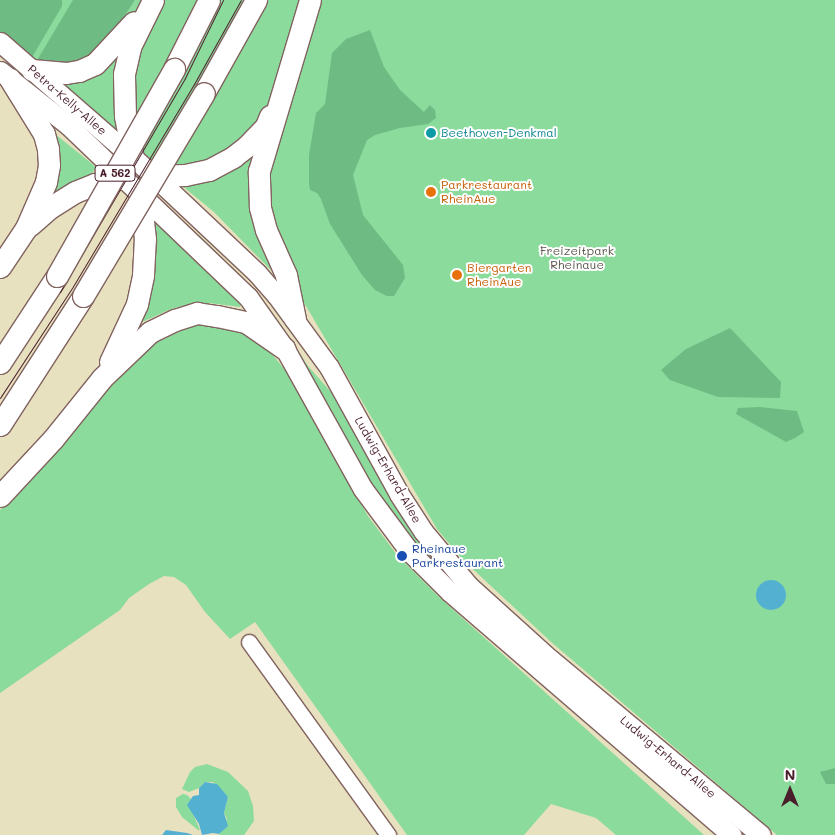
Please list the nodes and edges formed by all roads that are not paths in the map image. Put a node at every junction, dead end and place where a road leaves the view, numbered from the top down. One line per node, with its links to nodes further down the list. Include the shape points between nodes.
1 (152, 0): 6 (highway, via 95,64 66,73); 9 (highway, via 130,47 124,74 125,116)
2 (209, 0): 14 (highway, A 562, bridge, via 174,69 57,276)
3 (256, 0): 16 (highway, A 562, bridge, via 83,296)
4 (310, 0): 8 (highway)
5 (0, 42): 6 (main road, Petra-Kelly-Allee)
6 (32, 70): 9 (main road, Petra-Kelly-Allee)
7 (5, 75): 9 (main road, Petra-Kelly-Allee); 10 (highway, via 44,134 48,149 50,165 46,182)
8 (287, 82): 9 (highway, via 266,126 234,157 209,170 185,175); 12 (highway, via 260,171 259,190 266,230 286,275)
9 (137, 177): 10 (highway, via 75,192); 12 (main road, Ludwig-Erhard-Allee, via 257,273); 13 (main road, Ludwig-Erhard-Allee, via 248,297); 15 (highway, via 145,239 144,275 130,323)
10 (26, 228): 11 (highway)
11 (0, 267)
12 (295, 319): 21 (main road, Ludwig-Erhard-Allee, via 338,381 418,524 468,586 551,660)
13 (286, 349): 15 (highway, via 246,322 197,313 150,332); 20 (main road, Ludwig-Erhard-Allee, via 363,489 409,551 450,592)
14 (0, 363)
15 (102, 378): 17 (highway, via 53,439)
16 (0, 425)
17 (0, 496)
18 (249, 642): 19 (street)
19 (388, 835)
20 (732, 835)
21 (761, 835)

